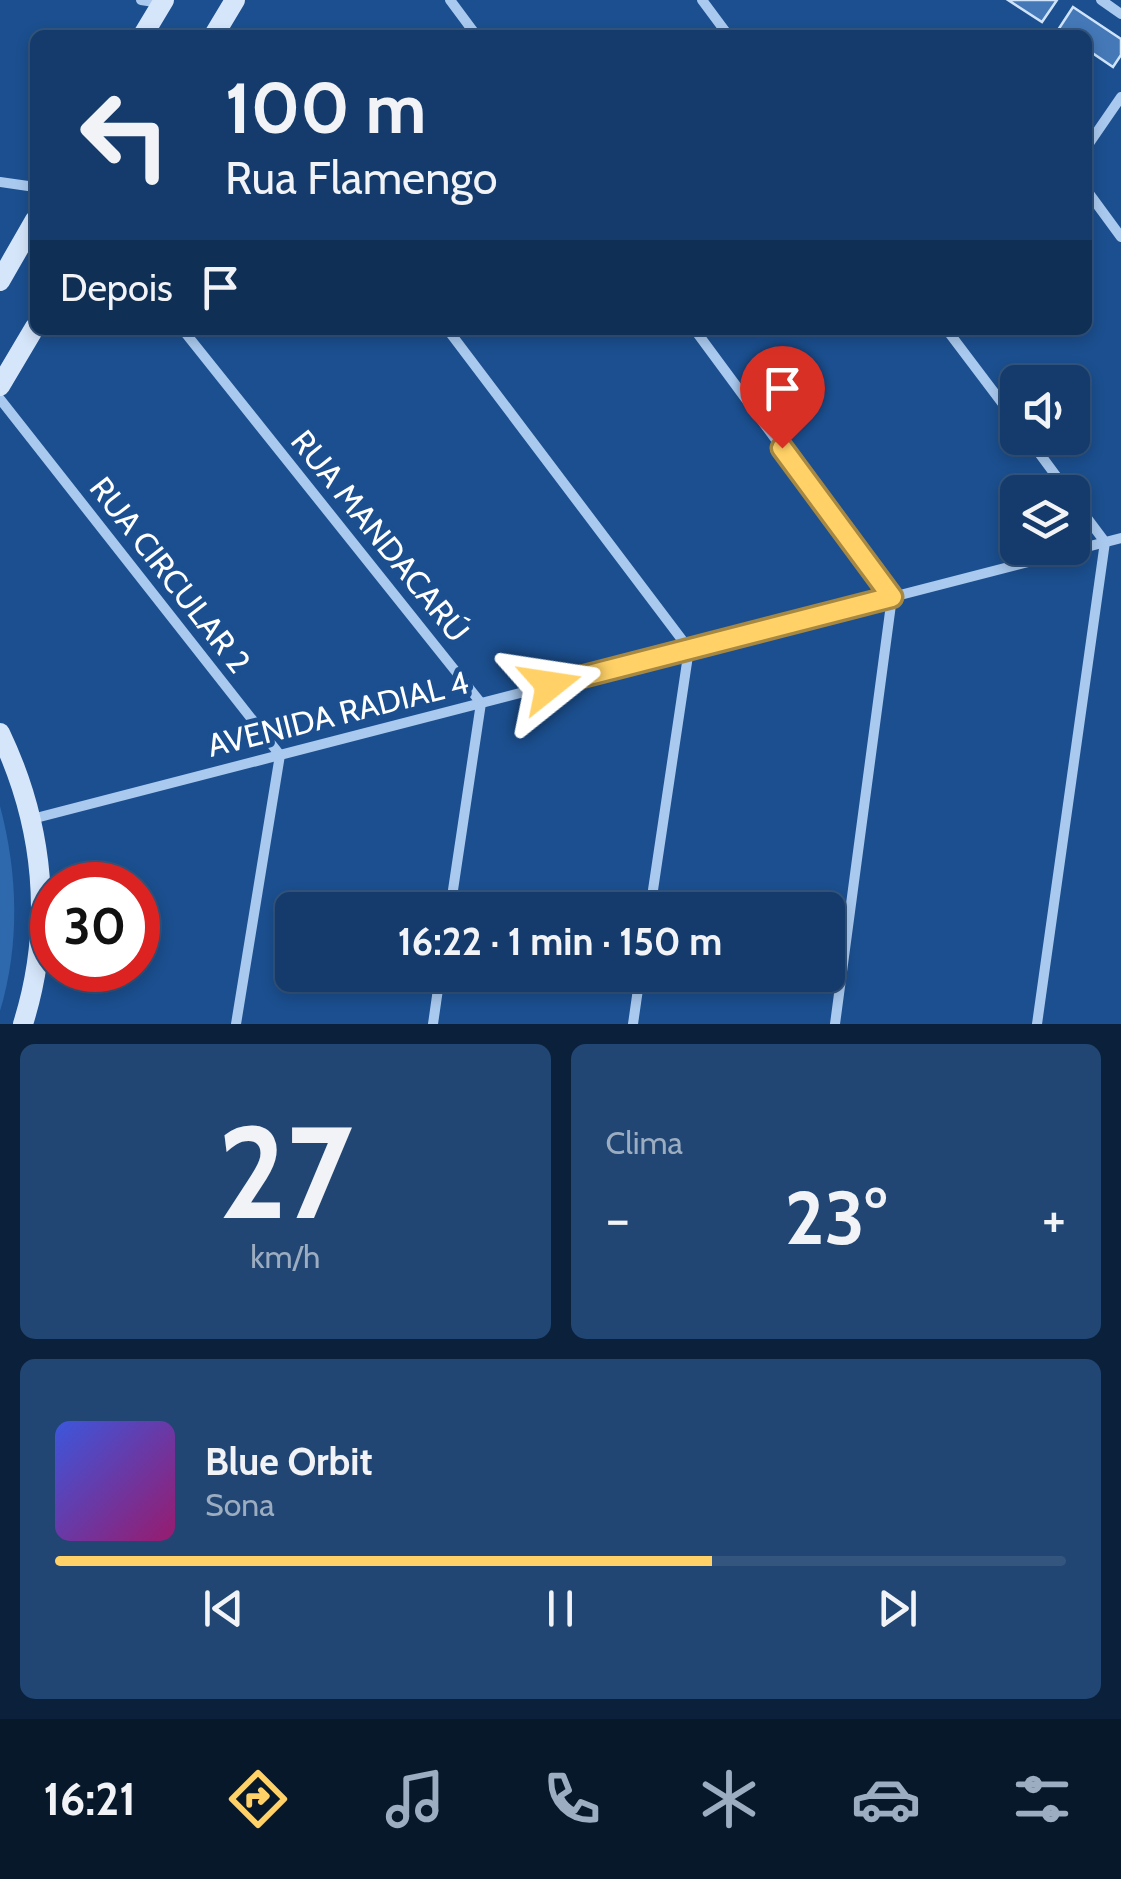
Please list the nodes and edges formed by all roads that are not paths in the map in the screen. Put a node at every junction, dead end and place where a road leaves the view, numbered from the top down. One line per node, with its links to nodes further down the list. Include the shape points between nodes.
1 (235, 0): 8 (street)
2 (450, 0): 9 (street)
3 (702, 0): 10 (street)
4 (1101, 0): 6 (street)
5 (156, 1): 7 (street)
6 (1121, 14)
7 (145, 30)
8 (220, 30)
9 (472, 30)
10 (724, 30)
11 (1121, 97): 12 (street)
12 (1092, 139)
13 (0, 182): 14 (street)
14 (30, 186)
15 (1092, 198): 17 (street)
16 (30, 229): 18 (street)
17 (1121, 238)
18 (0, 281)
19 (30, 335): 24 (street)
20 (188, 335): 32 (street, RUA MANDACARÚ)
21 (452, 335): 31 (street)
22 (699, 335): 30 (street)
23 (952, 335): 26 (street)
24 (0, 386)
25 (0, 400): 34 (street, RUA CIRCULAR 2)
26 (1000, 400)
27 (1090, 522): 29 (street)
28 (1121, 538): 29 (street, AVENIDA RADIAL 4)
29 (1105, 542): 30 (street, AVENIDA RADIAL 4); 45 (street)
30 (892, 597): 31 (street, AVENIDA RADIAL 4); 44 (street)
31 (689, 649): 32 (street, AVENIDA RADIAL 4); 37 (street)
32 (481, 703): 34 (street, AVENIDA RADIAL 4); 36 (street)
33 (0, 733): 35 (street)
34 (280, 755): 35 (street, AVENIDA RADIAL 4); 41 (street)
35 (32, 819): 40 (street, via 42,920)
36 (453, 892)
37 (653, 892)
38 (438, 992): 42 (street)
39 (638, 992): 43 (street)
40 (23, 1024)
41 (236, 1024)
42 (433, 1024)
43 (633, 1024)
44 (835, 1024)
45 (1038, 1024)

